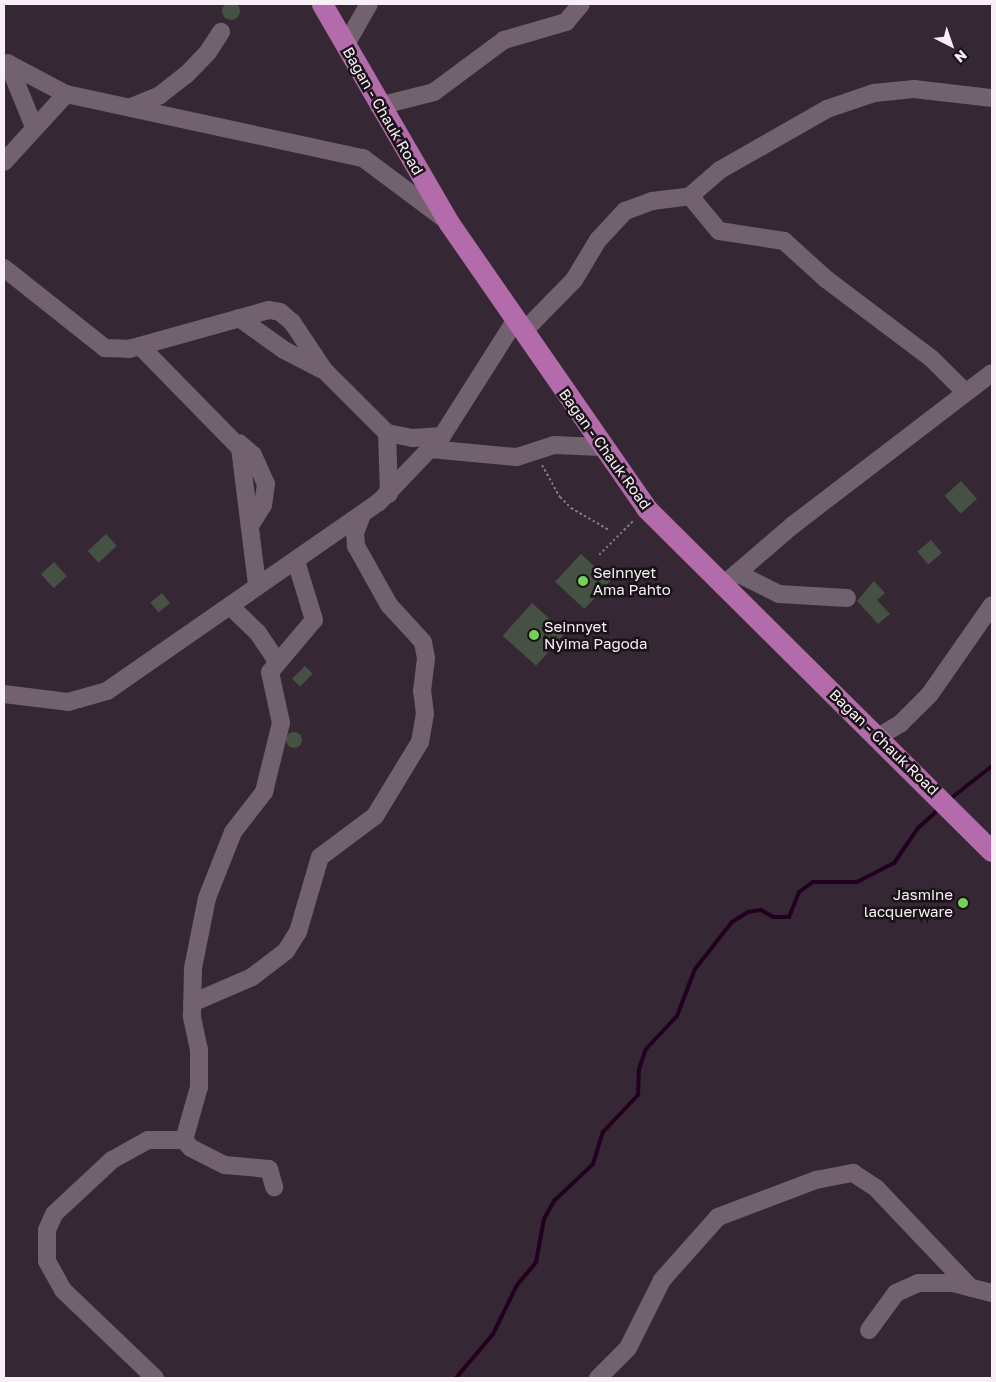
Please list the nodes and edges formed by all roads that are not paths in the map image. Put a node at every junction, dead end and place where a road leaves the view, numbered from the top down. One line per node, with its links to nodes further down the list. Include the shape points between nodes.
1 (322, 4): 5 (main road, Bagan - Chauk Road)
2 (368, 4): 5 (street)
3 (581, 4): 9 (street, via 566,22 504,40 434,92)
4 (221, 32): 10 (street, via 208,52 172,86)
5 (345, 46): 9 (main road, Bagan - Chauk Road)
6 (6, 62): 7 (street); 11 (street)
7 (66, 94): 10 (street); 11 (street)
8 (992, 98): 13 (street, via 914,89 874,93 827,109 720,170)
9 (379, 106): 14 (main road, Bagan - Chauk Road)
10 (131, 107): 14 (street, via 363,158)
11 (34, 127): 12 (street)
12 (4, 162)
13 (690, 196): 17 (street, via 652,201 625,211 598,240 574,280); 21 (street, via 719,231 784,242 826,280 931,358)
14 (449, 223): 17 (main road, Bagan - Chauk Road)
15 (4, 268): 18 (street, via 96,343 106,348)
16 (239, 318): 18 (street); 19 (street, via 284,350); 19 (street, via 269,310 280,312 292,322)
17 (519, 327): 23 (street); 24 (main road, Bagan - Chauk Road)
18 (140, 346): 29 (street, via 229,434 243,460)
19 (324, 370): 22 (street)
20 (992, 372): 21 (street)
21 (964, 391): 28 (street, via 792,524)
22 (387, 433): 23 (street); 25 (street)
23 (436, 442): 24 (street, via 517,457 554,445); 25 (street)
24 (601, 446): 28 (main road, Bagan - Chauk Road, via 646,508)
25 (389, 494): 26 (street)
26 (362, 514): 27 (street); 37 (street, via 355,533 356,546 389,606 423,642 426,658 422,692 425,714 420,742 375,816 320,857 298,932 286,952 252,977)
27 (296, 561): 29 (street); 33 (street, via 314,620 308,631)
28 (730, 580): 30 (street, via 779,594); 35 (main road, Bagan - Chauk Road)
29 (257, 585): 32 (street)
30 (847, 598)
31 (992, 605): 35 (street, via 930,694 900,724)
32 (230, 606): 33 (street, via 258,633); 34 (street, via 94,697 68,702)
33 (278, 661): 37 (street, via 268,681 280,723 277,744 264,792 233,832 207,898 193,968)
34 (4, 694)
35 (878, 737): 36 (main road, Bagan - Chauk Road)
36 (992, 851)
37 (192, 1003): 38 (street, via 200,1072)
38 (184, 1140): 39 (street, via 191,1148 225,1165 269,1170); 43 (street, via 148,1140 112,1160 54,1214 47,1230 47,1260 64,1290)
39 (274, 1187)
40 (971, 1288): 41 (street); 42 (street, via 918,1283 896,1293); 44 (street, via 876,1188 853,1173 816,1180 718,1218 662,1280 628,1348)
41 (992, 1293)
42 (869, 1330)
43 (155, 1378)
44 (598, 1378)

